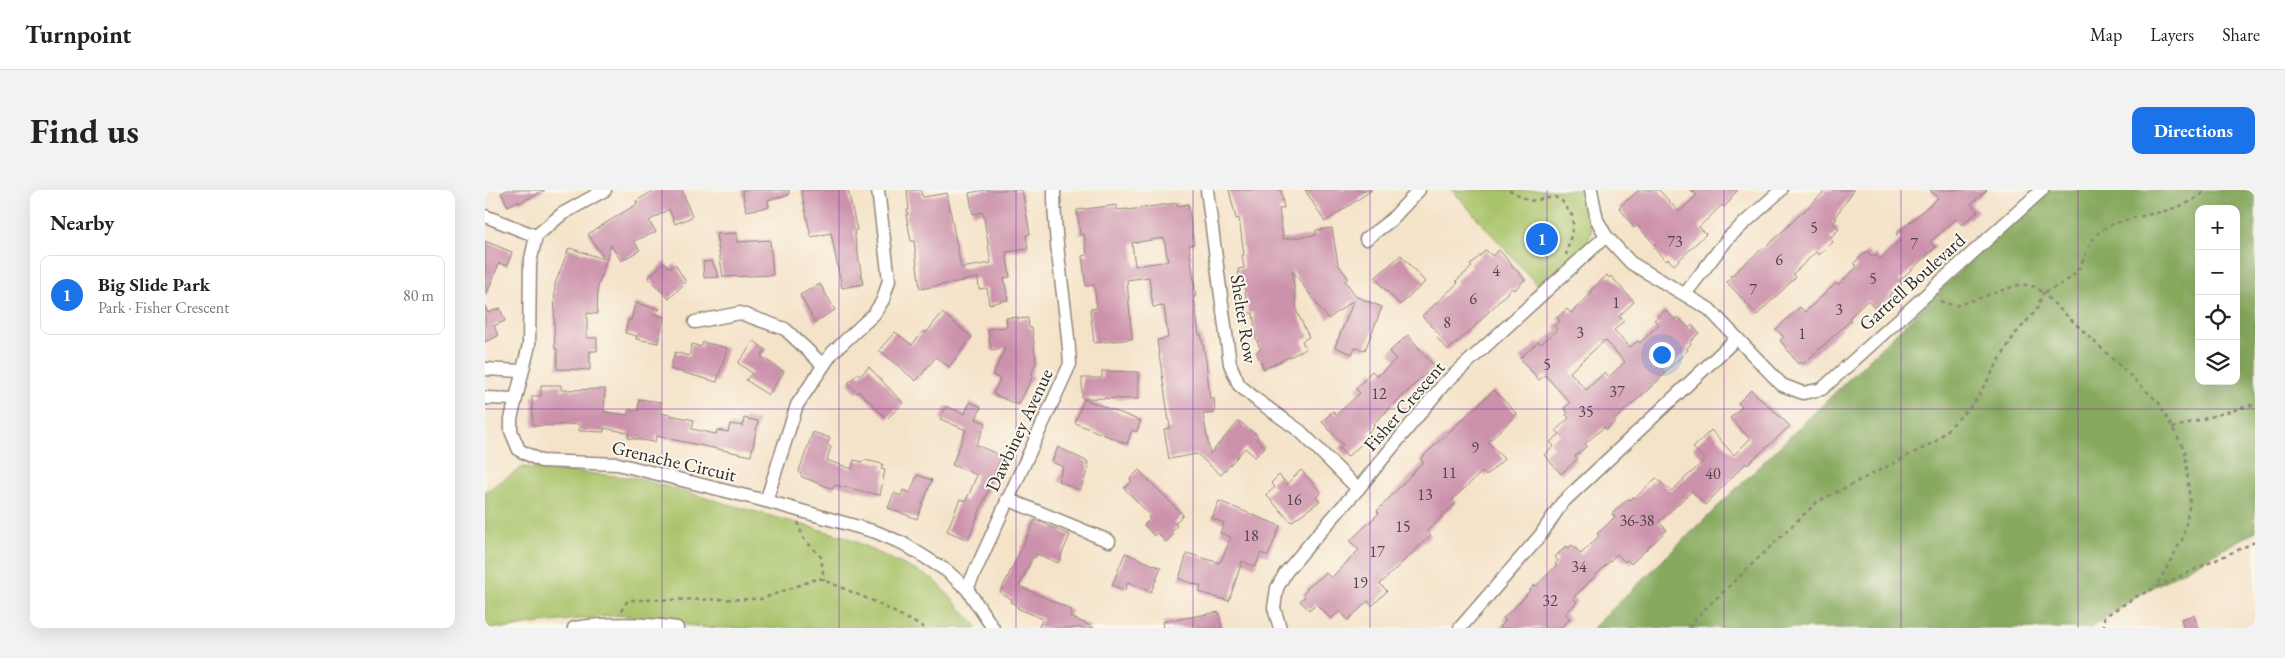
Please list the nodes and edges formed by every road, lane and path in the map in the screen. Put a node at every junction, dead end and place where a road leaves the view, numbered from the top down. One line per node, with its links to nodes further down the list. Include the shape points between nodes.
1 (605, 190): 12 (street, via 562,214)
2 (878, 190): 21 (street, via 889,280 883,300 874,314)
3 (1057, 190): 29 (street, Dawbiney Avenue, via 1055,240 1070,364)
4 (1207, 190): 28 (street, Shelter Row, via 1230,364 1239,385 1300,431)
5 (1419, 190): 14 (street, via 1391,220)
6 (1509, 190): 15 (path, via 1530,201 1555,197 1562,200 1573,217 1564,260)
7 (1591, 190): 13 (street, via 1597,220)
8 (1781, 190): 18 (street, via 1729,237)
9 (2042, 190): 16 (street, Gartrell Boulevard)
10 (2206, 190): 17 (path, via 2169,211 2103,228 2091,242 2071,278)
11 (485, 216): 12 (street)
12 (536, 236): 23 (street, Grenache Circuit, via 530,263 529,345)
13 (1606, 236): 15 (street, Fisher Crescent); 18 (street, via 1631,263)
14 (1366, 239)
15 (1571, 268): 28 (street, Fisher Crescent, via 1444,384)
16 (1929, 292): 17 (path, via 1939,301 1955,306 2021,284); 20 (street, Gartrell Boulevard, via 1822,389 1803,393 1782,385)
17 (2043, 292): 27 (path, via 2159,403); 44 (path, via 2036,311 2015,334 1974,403 1935,442 1817,502)
18 (1685, 294): 20 (street, via 1709,308)
19 (695, 322): 21 (street, via 740,313 785,329)
20 (1737, 338): 43 (street, via 1562,503 1540,536)
21 (823, 365): 30 (street, via 797,405)
22 (485, 369): 23 (street)
23 (521, 371): 25 (street, Grenache Circuit)
24 (485, 398): 25 (street)
25 (515, 399): 30 (street, Grenache Circuit, via 511,431 519,450 531,458 618,464)
26 (2255, 404): 27 (path)
27 (2173, 428): 35 (path, via 2185,451 2190,503 2183,538)
28 (1358, 489): 42 (street, Fisher Crescent, via 1286,572 1277,588 1275,608)
29 (1007, 499): 32 (street); 36 (street, Dawbiney Avenue)
30 (766, 501): 31 (street, Grenache Circuit)
31 (793, 509): 34 (path, via 803,538 821,557); 36 (street, Grenache Circuit, via 876,532 904,544 947,571)
32 (1109, 541)
33 (2255, 542): 35 (path)
34 (824, 580): 37 (path, via 819,578 761,599 628,600); 40 (path)
35 (2157, 588): 45 (path, via 2104,616)
36 (967, 589): 41 (street, Grenache Circuit)
37 (619, 615)
38 (574, 628): 39 (street, via 609,623)
39 (677, 628)
40 (925, 628)
41 (993, 628)
42 (1280, 628)
43 (1460, 628)
44 (1689, 628)
45 (2104, 628)

